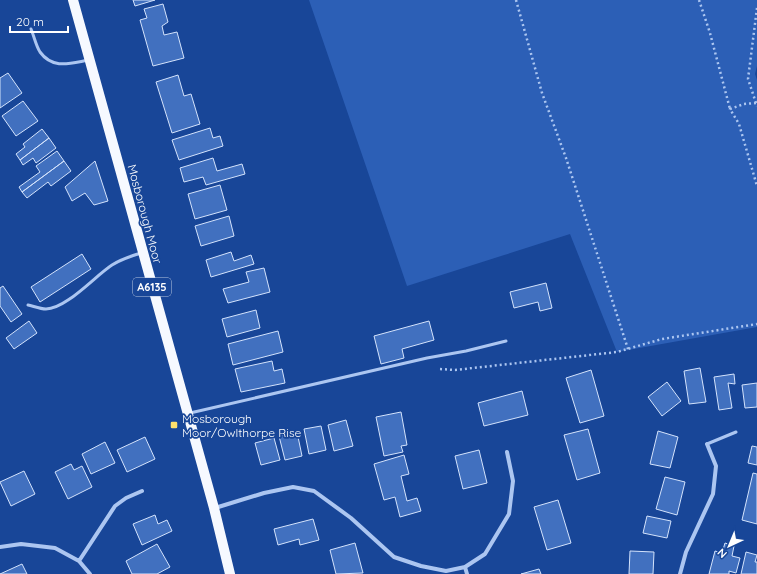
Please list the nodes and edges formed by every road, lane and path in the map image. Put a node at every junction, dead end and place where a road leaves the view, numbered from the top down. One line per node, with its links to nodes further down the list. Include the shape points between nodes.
1 (73, 0): 6 (main road, Mosborough Moor / A6135)
2 (516, 0): 14 (path, via 542,92)
3 (699, 0): 8 (path)
4 (757, 8): 7 (path, via 748,79)
5 (31, 29): 6 (lane, via 40,52 51,63)
6 (90, 60): 10 (main road, Mosborough Moor / A6135)
7 (757, 105): 8 (path, via 744,104)
8 (730, 109): 9 (path, via 739,124)
9 (757, 186)
10 (142, 253): 11 (lane, via 112,265 60,305 47,309); 16 (main road, Mosborough Moor / A6135)
11 (28, 305)
12 (757, 324): 14 (path, via 662,339)
13 (506, 340): 16 (lane)
14 (628, 349): 15 (path, via 455,370)
15 (437, 368)
16 (187, 413): 21 (main road, Mosborough Moor / A6135)
17 (736, 432): 18 (lane)
18 (706, 444): 28 (street, via 716,466 713,494 686,552)
19 (506, 452): 24 (street, via 513,481 510,514 485,554)
20 (142, 491): 23 (street, via 116,506)
21 (214, 508): 24 (street, via 264,492 293,487 314,491 351,518 394,557 446,571); 26 (main road, Mosborough Moor / A6135)
22 (0, 547): 23 (street, via 21,544 55,548)
23 (80, 560): 25 (street)
24 (465, 567): 27 (street)
25 (90, 574)
26 (230, 574)
27 (467, 574)
28 (680, 574)

